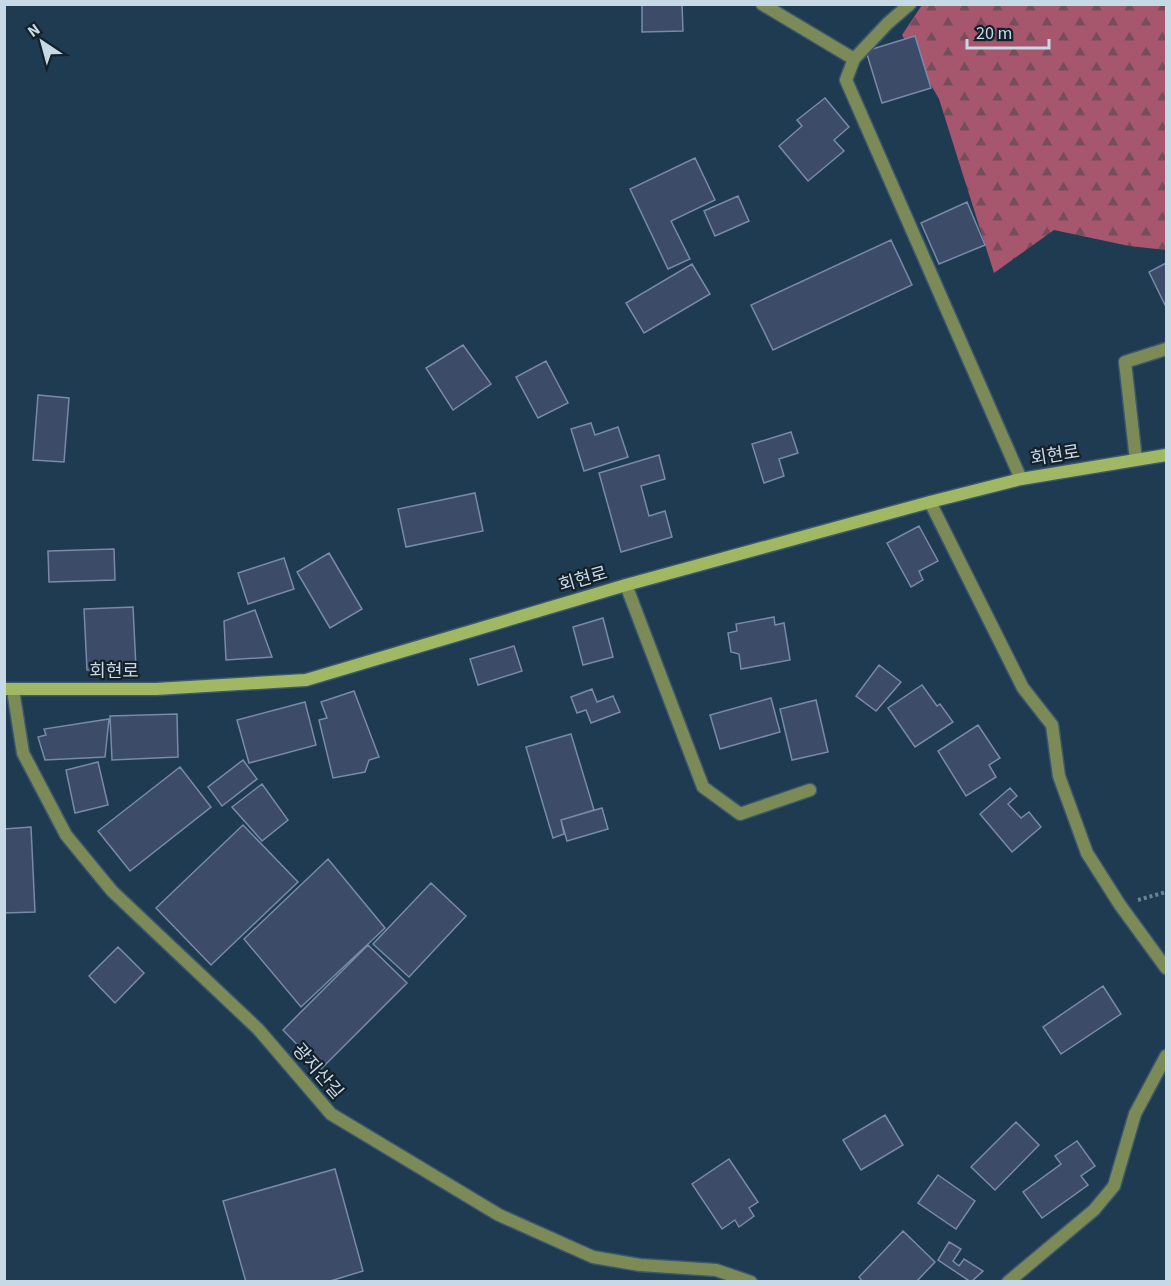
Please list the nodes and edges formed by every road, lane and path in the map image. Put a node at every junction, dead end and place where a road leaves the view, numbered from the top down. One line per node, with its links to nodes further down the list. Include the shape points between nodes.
1 (762, 4): 3 (street)
2 (910, 4): 3 (street)
3 (854, 59): 7 (street, via 846,80)
4 (1167, 349): 6 (street, via 1125,362)
5 (1167, 455): 6 (street, 회현로)
6 (1136, 460): 7 (street, 회현로)
7 (1021, 479): 8 (street, 회현로)
8 (930, 501): 9 (street, 회현로); 13 (street, via 1023,688 1052,725 1059,776 1087,853)
9 (626, 585): 10 (street, 회현로, via 306,680 156,689); 11 (street, via 703,787 740,814)
10 (9, 689): 16 (street, 광지산길, via 23,753 66,835 112,891 258,1029 331,1114 499,1215 593,1257 716,1270)
11 (810, 790)
12 (1167, 892): 13 (path)
13 (1120, 905): 14 (street)
14 (1167, 969)
15 (1167, 1056): 17 (street, via 1135,1114 1114,1186 1094,1210)
16 (752, 1281)
17 (1008, 1281)

